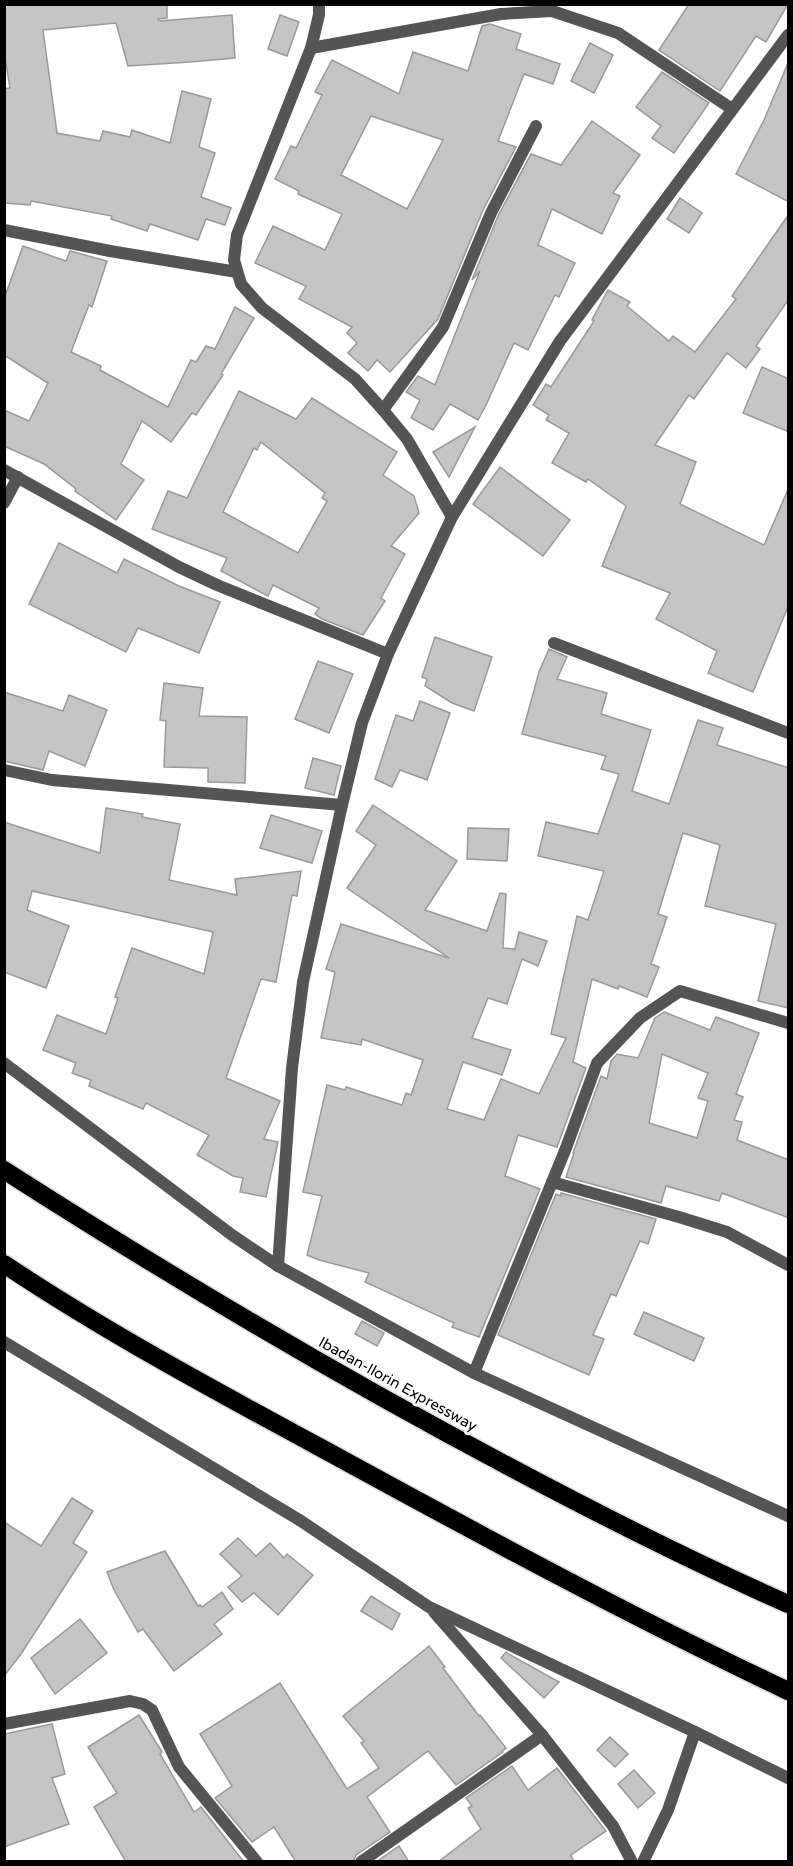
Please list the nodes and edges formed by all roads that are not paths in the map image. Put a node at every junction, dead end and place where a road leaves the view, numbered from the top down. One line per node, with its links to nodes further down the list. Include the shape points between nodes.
1 (320, 4): 3 (street)
2 (787, 40): 4 (street)
3 (312, 48): 4 (street, via 501,14 552,11 618,33); 7 (street, via 237,235)
4 (732, 109): 12 (street, via 560,340)
5 (536, 126): 8 (street, via 491,213 443,327)
6 (4, 230): 7 (street)
7 (237, 272): 8 (street, via 241,284 262,308 355,380)
8 (383, 410): 12 (street, via 407,439)
9 (4, 470): 10 (street)
10 (18, 477): 11 (street); 14 (street, via 178,567)
11 (4, 503)
12 (452, 517): 14 (street)
13 (554, 643): 15 (street)
14 (388, 654): 17 (street, via 362,723)
15 (789, 732)
16 (4, 770): 17 (street, via 52,780)
17 (342, 805): 24 (street, via 303,982 292,1068)
18 (789, 1023): 21 (street, via 680,991 640,1018 597,1064)
19 (4, 1063): 24 (street)
20 (4, 1170): 28 (highway, Ibadan-Ilorin Expressway, via 199,1291 417,1417 597,1513)
21 (552, 1182): 23 (street, via 727,1232); 26 (street)
22 (4, 1264): 30 (highway, via 130,1341 447,1517)
23 (789, 1265)
24 (278, 1266): 26 (street)
25 (4, 1342): 29 (street, via 301,1521)
26 (474, 1373): 27 (street)
27 (789, 1515)
28 (789, 1604)
29 (429, 1607): 32 (street); 33 (street)
30 (789, 1691)
31 (4, 1724): 35 (street, via 130,1701 143,1704 152,1710 179,1767)
32 (695, 1732): 34 (street); 38 (street, via 668,1810)
33 (542, 1735): 36 (street); 37 (street, via 613,1826)
34 (789, 1778)
35 (257, 1862)
36 (361, 1862)
37 (632, 1862)
38 (643, 1862)

